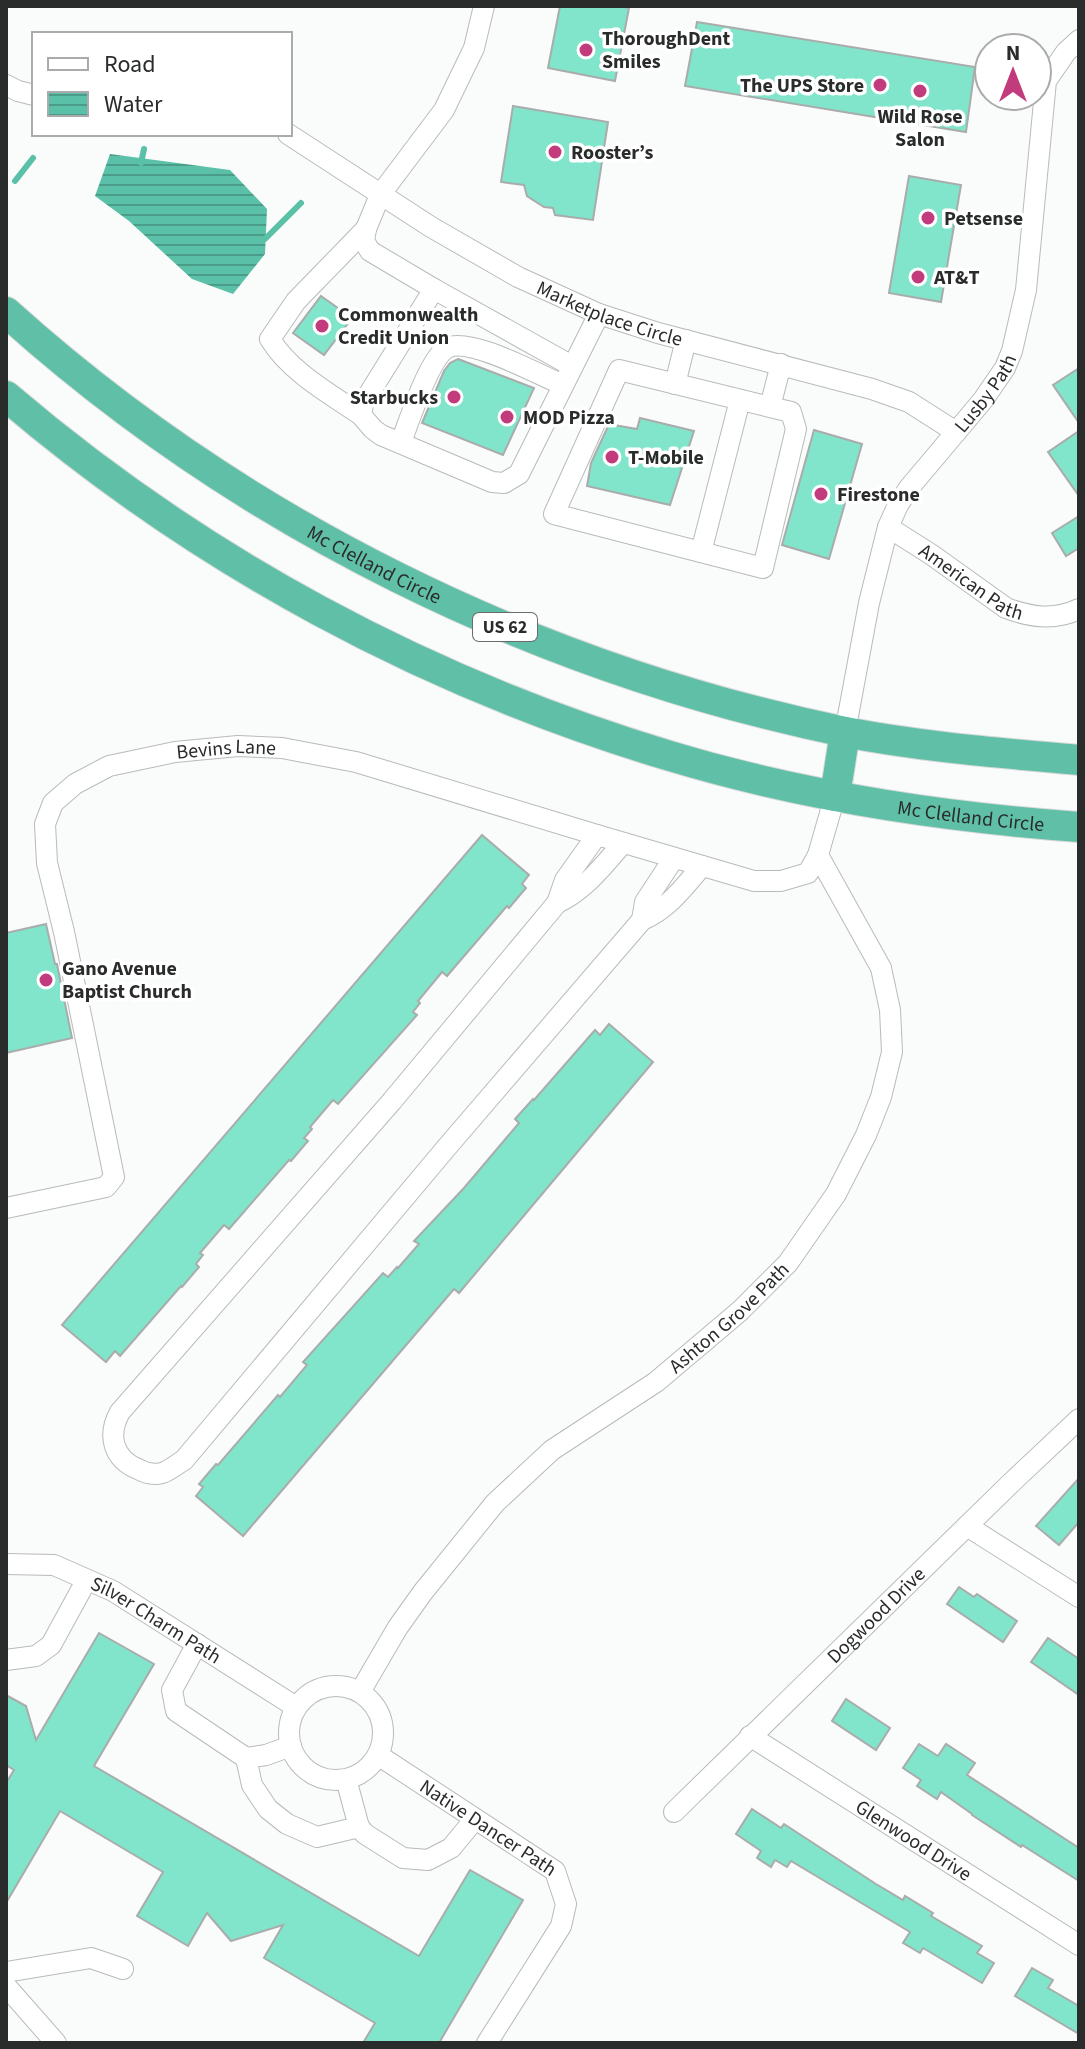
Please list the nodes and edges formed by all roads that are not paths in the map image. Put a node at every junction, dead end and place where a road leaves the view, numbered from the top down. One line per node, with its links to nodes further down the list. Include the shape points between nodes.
1 (484, 6): 6 (street, via 474,48 444,110)
2 (1079, 40): 20 (street, Lusby Path, via 1046,81 1026,290 1012,351 995,383)
3 (6, 85): 4 (street)
4 (32, 94)
5 (291, 136): 6 (street, Marketplace Circle)
6 (380, 195): 7 (street); 10 (street, Marketplace Circle, via 518,277)
7 (366, 229): 8 (street, via 364,241 370,251); 19 (street, via 296,301 270,339 320,388)
8 (434, 289): 13 (street); 19 (street)
9 (6, 312): 25 (highway, Mc Clelland Circle / US 62, via 172,445 382,570 522,635 598,663 721,702)
10 (599, 314): 11 (street, Marketplace Circle); 13 (street)
11 (686, 340): 12 (street, Marketplace Circle); 14 (street)
12 (781, 364): 18 (street); 20 (street, Marketplace Circle, via 909,402)
13 (572, 366): 15 (street)
14 (675, 384): 17 (street); 23 (street, via 619,370 554,514)
15 (563, 385): 21 (street, via 519,474 504,483); 21 (street, via 498,355 461,344 446,348 428,373)
16 (6, 396): 27 (highway, Mc Clelland Circle, via 168,520 271,585 390,647 592,730 696,763)
17 (740, 400): 18 (street); 23 (street)
18 (770, 407): 23 (street, via 791,412 796,429 763,568)
19 (361, 415): 21 (street, via 381,435)
20 (956, 432): 22 (street, Lusby Path, via 909,488)
21 (401, 442)
22 (888, 527): 24 (street, American Path, via 1006,608 1035,616); 25 (street, Lusby Path)
23 (701, 552)
24 (1069, 613)
25 (845, 732): 26 (highway, Mc Clelland Circle / US 62); 27 (highway)
26 (1079, 760)
27 (835, 796): 28 (highway, Mc Clelland Circle, via 964,817); 31 (street)
28 (1079, 827)
29 (597, 835): 30 (street, Bevins Lane); 34 (street, via 571,870); 36 (street, Bevins Lane, via 356,762 282,748 175,752 109,766 75,784 53,803 45,824 47,863 114,1177 106,1187)
30 (623, 843): 32 (street, Bevins Lane); 34 (street, via 582,887)
31 (818, 855): 33 (street, Bevins Lane, via 808,873 781,881 754,881); 44 (street, Ashton Grove Path, via 881,968 890,1010 892,1052 881,1097 836,1194 788,1263 740,1311 656,1382 552,1450 495,1503 398,1627)
32 (674, 858): 33 (street, Bevins Lane); 35 (street, via 645,902)
33 (702, 866): 35 (street, via 664,907)
34 (557, 903): 35 (street, via 120,1412 112,1435 128,1465 147,1474 162,1473 184,1460)
35 (642, 920)
36 (6, 1208)
37 (1079, 1419): 38 (street, Dogwood Drive)
38 (967, 1526): 41 (street); 46 (street, Dogwood Drive)
39 (6, 1564): 40 (street, Silver Charm Path, via 54,1565)
40 (86, 1581): 42 (street, Silver Charm Path, via 113,1591); 43 (street, via 51,1645 36,1656)
41 (1079, 1597)
42 (197, 1644): 45 (street, Silver Charm Path); 49 (street, via 172,1690 176,1711)
43 (6, 1660)
44 (360, 1692): 45 (street, via 347,1687 318,1689); 48 (street, via 379,1713 383,1727)
45 (296, 1707): 47 (street, via 290,1722)
46 (750, 1736): 51 (street, Dogwood Drive); 54 (street, Glenwood Drive)
47 (291, 1746): 49 (street); 50 (street, via 302,1766 315,1775)
48 (378, 1755): 50 (street); 52 (street, Native Dancer Path)
49 (246, 1758): 53 (street, via 252,1785 268,1809 287,1824 317,1837)
50 (346, 1779): 53 (street)
51 (674, 1812)
52 (475, 1819): 53 (street, via 451,1848 428,1860 403,1858); 59 (street, Native Dancer Path, via 555,1871 566,1904 561,1926)
53 (359, 1827)
54 (1079, 1945)
55 (123, 1969): 56 (street, via 91,1958)
56 (6, 1972)
57 (6, 1986): 58 (street)
58 (56, 2043)
59 (487, 2043)

